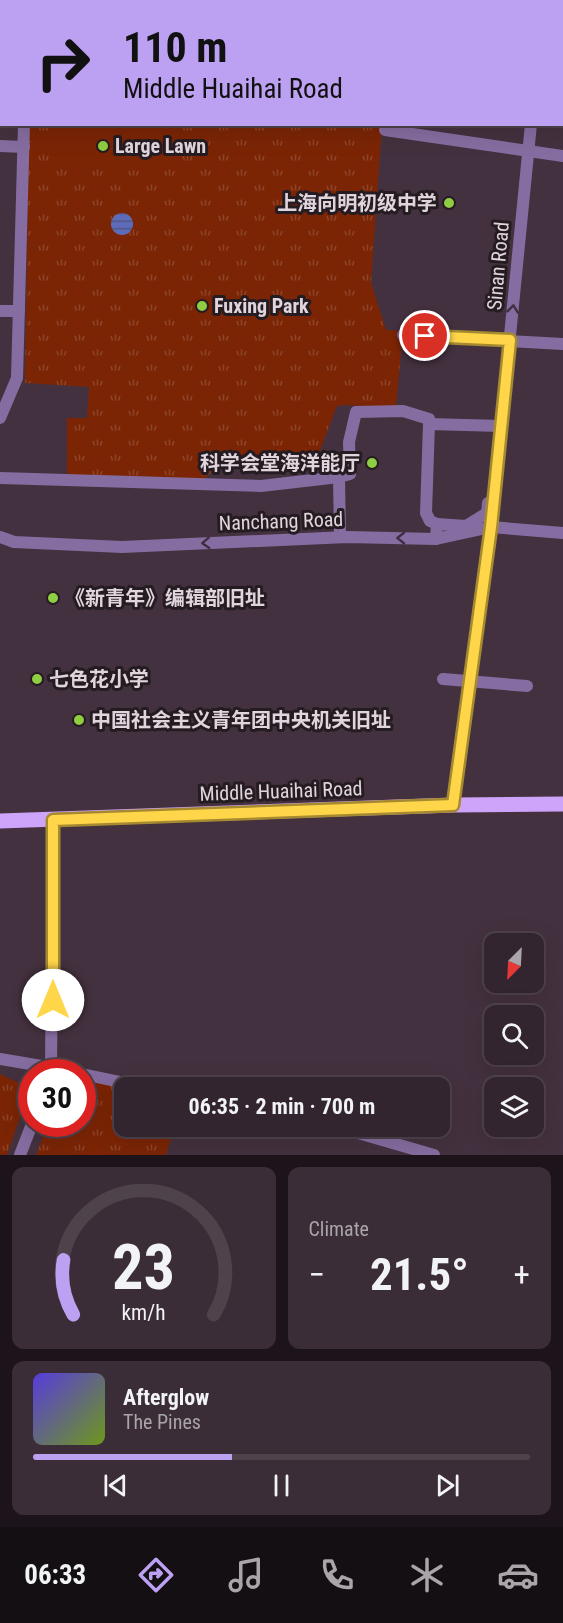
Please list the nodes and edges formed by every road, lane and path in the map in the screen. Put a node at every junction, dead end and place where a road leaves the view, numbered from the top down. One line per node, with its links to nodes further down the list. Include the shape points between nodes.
1 (24, 126): 5 (street)
2 (531, 126): 6 (street, Sinan Road)
3 (386, 130): 6 (street)
4 (0, 146): 5 (street)
5 (24, 147): 9 (street)
6 (528, 151): 7 (street); 11 (street, Sinan Road, one-way to 6)
7 (563, 156)
8 (0, 311): 9 (street)
9 (19, 311): 13 (street, via 17,378)
10 (403, 335): 11 (street)
11 (510, 340): 12 (street); 15 (street, Sinan Road)
12 (563, 344)
13 (0, 418)
14 (429, 424): 15 (street); 16 (street, via 429,419 403,411 356,412 349,442 350,474); 18 (street, via 426,513)
15 (498, 426): 18 (street, via 488,513 466,526); 19 (street, Sinan Road)
16 (339, 477): 17 (street, via 261,486); 22 (street)
17 (0, 478)
18 (436, 524): 23 (street)
19 (491, 527): 20 (street, Nanchang Road); 23 (street, Nanchang Road); 25 (street, Sinan Road)
20 (563, 533)
21 (0, 537): 22 (street, Nanchang Road, one-way to 21, via 127,547 14,542)
22 (340, 537): 23 (street, Nanchang Road, one-way to 22)
23 (436, 539)
24 (443, 680): 25 (street)
25 (470, 680): 26 (street); 28 (street, Sinan Road)
26 (527, 686)
27 (563, 804): 28 (main road, Middle Huaihai Road)
28 (453, 805): 29 (main road, Middle Huaihai Road)
29 (53, 820): 30 (main road, Middle Huaihai Road); 32 (street)
30 (0, 821)
31 (0, 1059): 33 (street)
32 (52, 1059)
33 (18, 1063)
34 (96, 1077): 35 (street)
35 (114, 1081)
36 (27, 1137): 38 (street)
37 (372, 1137): 39 (street)
38 (20, 1155)
39 (434, 1155)

